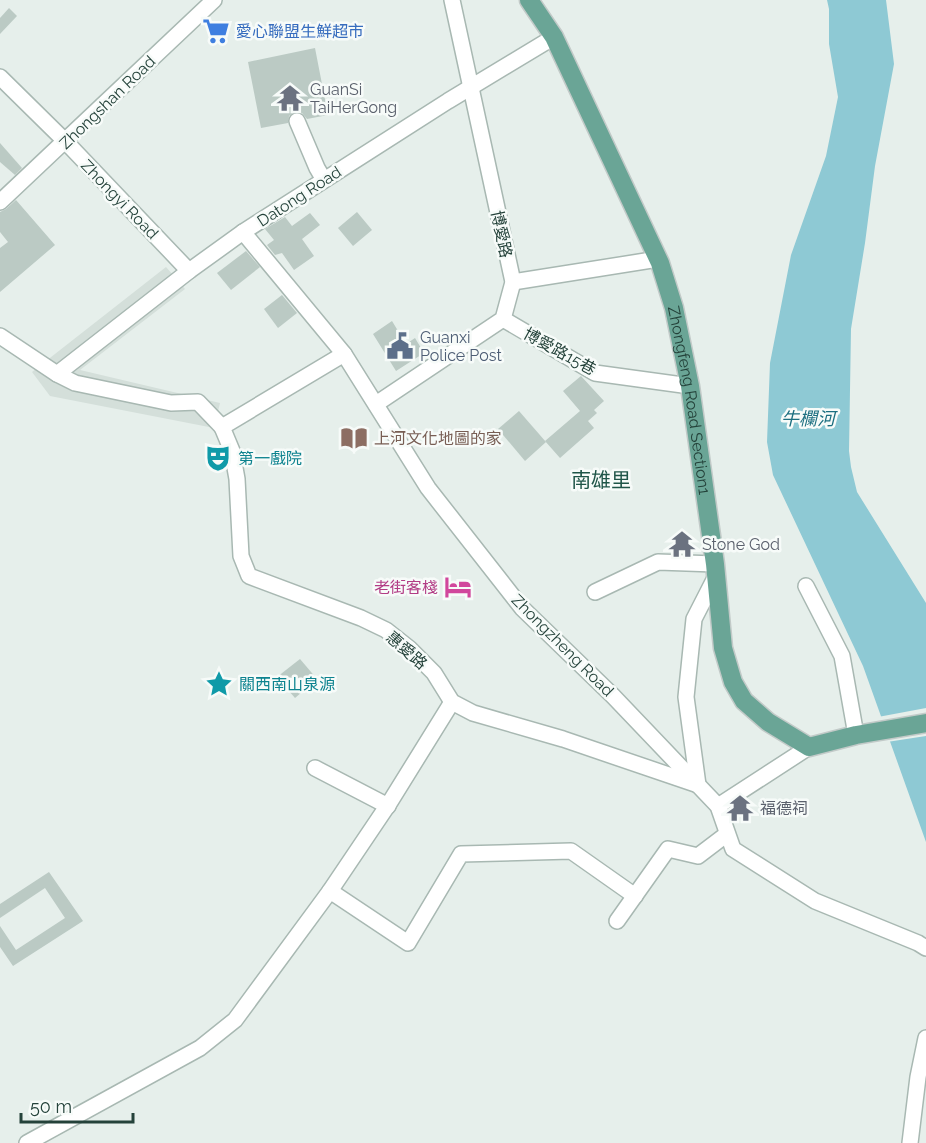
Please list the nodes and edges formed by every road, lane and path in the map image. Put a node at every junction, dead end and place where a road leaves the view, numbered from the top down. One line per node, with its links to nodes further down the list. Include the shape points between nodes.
1 (214, 0): 4 (street, Zhongshan Road)
2 (452, 0): 7 (street, 博愛路)
3 (529, 0): 5 (main road, Zhongfeng Road Section1)
4 (197, 5): 9 (street, Zhongshan Road)
5 (554, 37): 7 (street, Datong Road); 13 (main road, Zhongfeng Road Section1)
6 (0, 78): 9 (street, Zhongyi Road)
7 (471, 88): 10 (street, Datong Road); 15 (street, 博愛路)
8 (297, 121): 10 (street)
9 (66, 142): 11 (street, Zhongshan Road); 14 (street, Zhongyi Road)
10 (324, 180): 12 (street, Datong Road)
11 (0, 202)
12 (243, 232): 14 (street, Datong Road); 18 (street, Zhongzheng Road)
13 (658, 258): 15 (street); 20 (main road, Zhongfeng Road Section1, via 674,308)
14 (189, 272): 19 (street, Datong Road)
15 (513, 282): 16 (street, 博愛路)
16 (503, 319): 20 (street, 博愛路15巷, via 595,373); 21 (street)
17 (0, 336): 19 (street, 惠愛路)
18 (344, 354): 21 (street, Zhongzheng Road); 22 (street)
19 (57, 374): 22 (street, 惠愛路, via 75,383 171,403 198,402)
20 (690, 386): 23 (main road, Zhongfeng Road Section1)
21 (376, 404): 31 (street, Zhongzheng Road, via 428,488 522,608)
22 (222, 427): 26 (street, 惠愛路, via 232,451 241,556 249,576 386,630 434,673)
23 (715, 570): 25 (street, via 658,562); 29 (main road, Zhongfeng Road Section1, via 723,648 738,692 768,722); 31 (street, via 694,619 686,697)
24 (807, 586): 28 (street, via 842,656)
25 (596, 592)
26 (452, 702): 31 (street, via 473,713); 32 (street)
27 (926, 723): 28 (main road)
28 (855, 735): 29 (main road)
29 (809, 747): 33 (street)
30 (315, 768): 32 (street)
31 (698, 785): 33 (street, Zhongzheng Road)
32 (387, 806): 35 (street)
33 (718, 806): 34 (street, Zhongzheng Road)
34 (727, 834): 36 (street, via 698,856 668,849); 38 (street, Zhongzheng Road, via 733,849 815,901)
35 (330, 891): 36 (street, via 408,943 461,854 571,850); 40 (street, via 235,1020 200,1048)
36 (634, 896): 37 (street)
37 (617, 921)
38 (925, 947)
39 (926, 1038): 41 (street)
40 (27, 1143)
41 (910, 1143)

